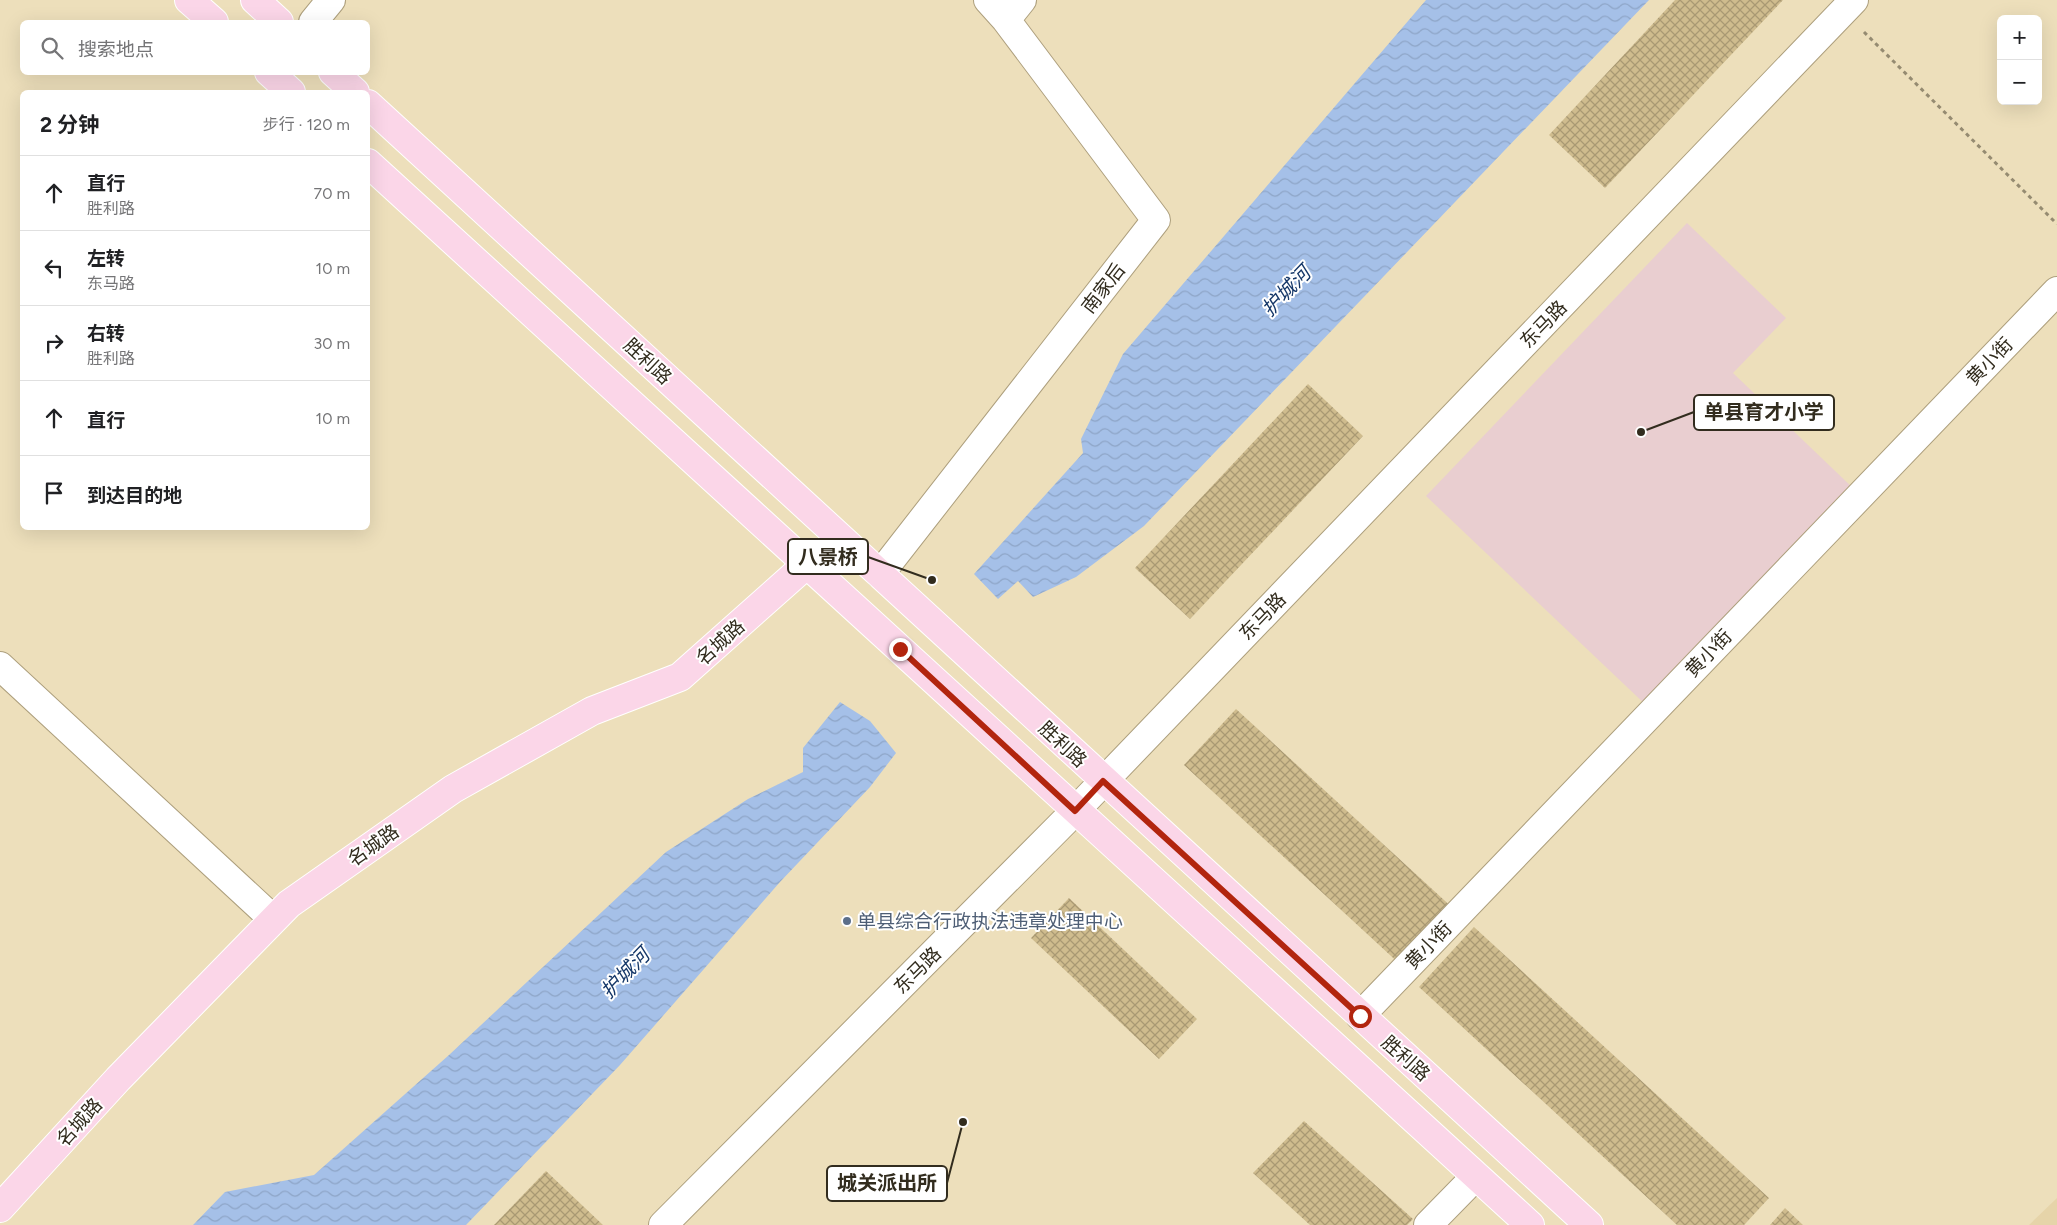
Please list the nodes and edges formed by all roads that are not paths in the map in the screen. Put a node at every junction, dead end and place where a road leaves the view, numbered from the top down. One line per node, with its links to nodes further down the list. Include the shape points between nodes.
1 (189, 0): 6 (main road)
2 (254, 0): 7 (main road)
3 (331, 0): 8 (street)
4 (1849, 6): 19 (street, 东马路)
5 (1005, 7): 17 (street, 南家后, via 1156,220)
6 (212, 20)
7 (277, 20)
8 (315, 20)
9 (272, 75): 11 (main road)
10 (336, 75): 12 (main road)
11 (288, 90)
12 (353, 90)
13 (370, 106): 17 (main road, 胜利路)
14 (370, 165): 16 (main road)
15 (2057, 291): 22 (street, 黄小街)
16 (807, 564): 20 (main road); 21 (main road, 名城路, via 680,677 592,711 453,789 289,904)
17 (880, 574): 19 (main road, 胜利路)
18 (0, 666): 21 (street)
19 (1103, 781): 20 (street, 东马路); 22 (main road, 胜利路)
20 (1075, 811): 23 (main road); 25 (street, 东马路)
21 (273, 919): 24 (main road, 名城路, via 118,1079)
22 (1360, 1016): 28 (main road, 胜利路)
23 (1476, 1176): 26 (street); 27 (main road)
24 (0, 1208)
25 (663, 1225)
26 (1428, 1225)
27 (1530, 1225)
28 (1588, 1225)

